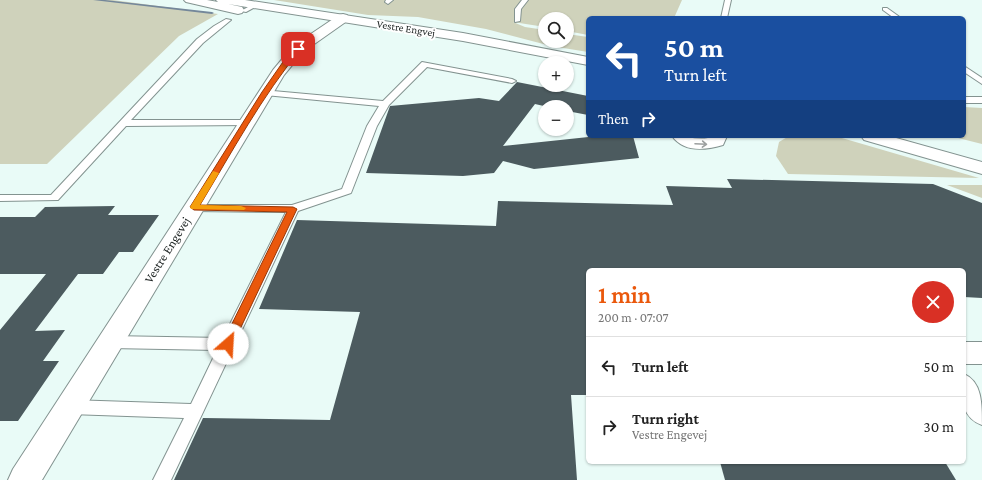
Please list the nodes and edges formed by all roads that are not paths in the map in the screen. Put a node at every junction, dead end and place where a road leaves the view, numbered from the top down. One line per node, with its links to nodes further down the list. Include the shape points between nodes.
1 (190, 0): 5 (street, Vestre Engvej)
2 (222, 0): 5 (street, Vestre Engvej)
3 (525, 0): 11 (lane, via 518,9)
4 (728, 0): 7 (lane)
5 (254, 5): 10 (street, Vestre Engvej)
6 (886, 9): 8 (lane)
7 (724, 16)
8 (895, 16)
9 (228, 20): 23 (lane, via 200,41)
10 (338, 21): 12 (street, Vestre Engvej); 13 (street, Vestre Engvej, via 463,37); 19 (street, Vestre Engevej, via 298,49 287,60)
11 (517, 21)
12 (538, 60)
13 (586, 61)
14 (574, 67): 15 (street)
15 (586, 70)
16 (966, 70): 18 (lane)
17 (512, 80): 22 (lane, via 425,64)
18 (982, 82)
19 (265, 92): 22 (lane); 24 (street, Vestre Engevej)
20 (966, 100): 21 (lane)
21 (982, 100)
22 (385, 104): 33 (lane, via 372,126 347,191)
23 (126, 123): 24 (lane); 31 (lane, via 54,198)
24 (246, 123): 32 (street, Vestre Engevej)
25 (682, 138): 26 (street, one-way to 26, via 694,144 708,144 717,141)
26 (718, 138)
27 (877, 138): 30 (street)
28 (915, 138): 29 (street)
29 (982, 157)
30 (982, 168)
31 (0, 198)
32 (194, 207): 33 (lane); 34 (street, Vestre Engevej)
33 (293, 209): 35 (lane)
34 (110, 342): 35 (lane); 39 (street, Vestre Engevej)
35 (228, 344): 40 (lane)
36 (966, 353): 37 (street)
37 (982, 353)
38 (966, 389): 41 (street)
39 (70, 407): 40 (lane); 42 (street, Vestre Engevej)
40 (196, 411): 43 (lane)
41 (982, 412)
42 (24, 480)
43 (162, 480)

